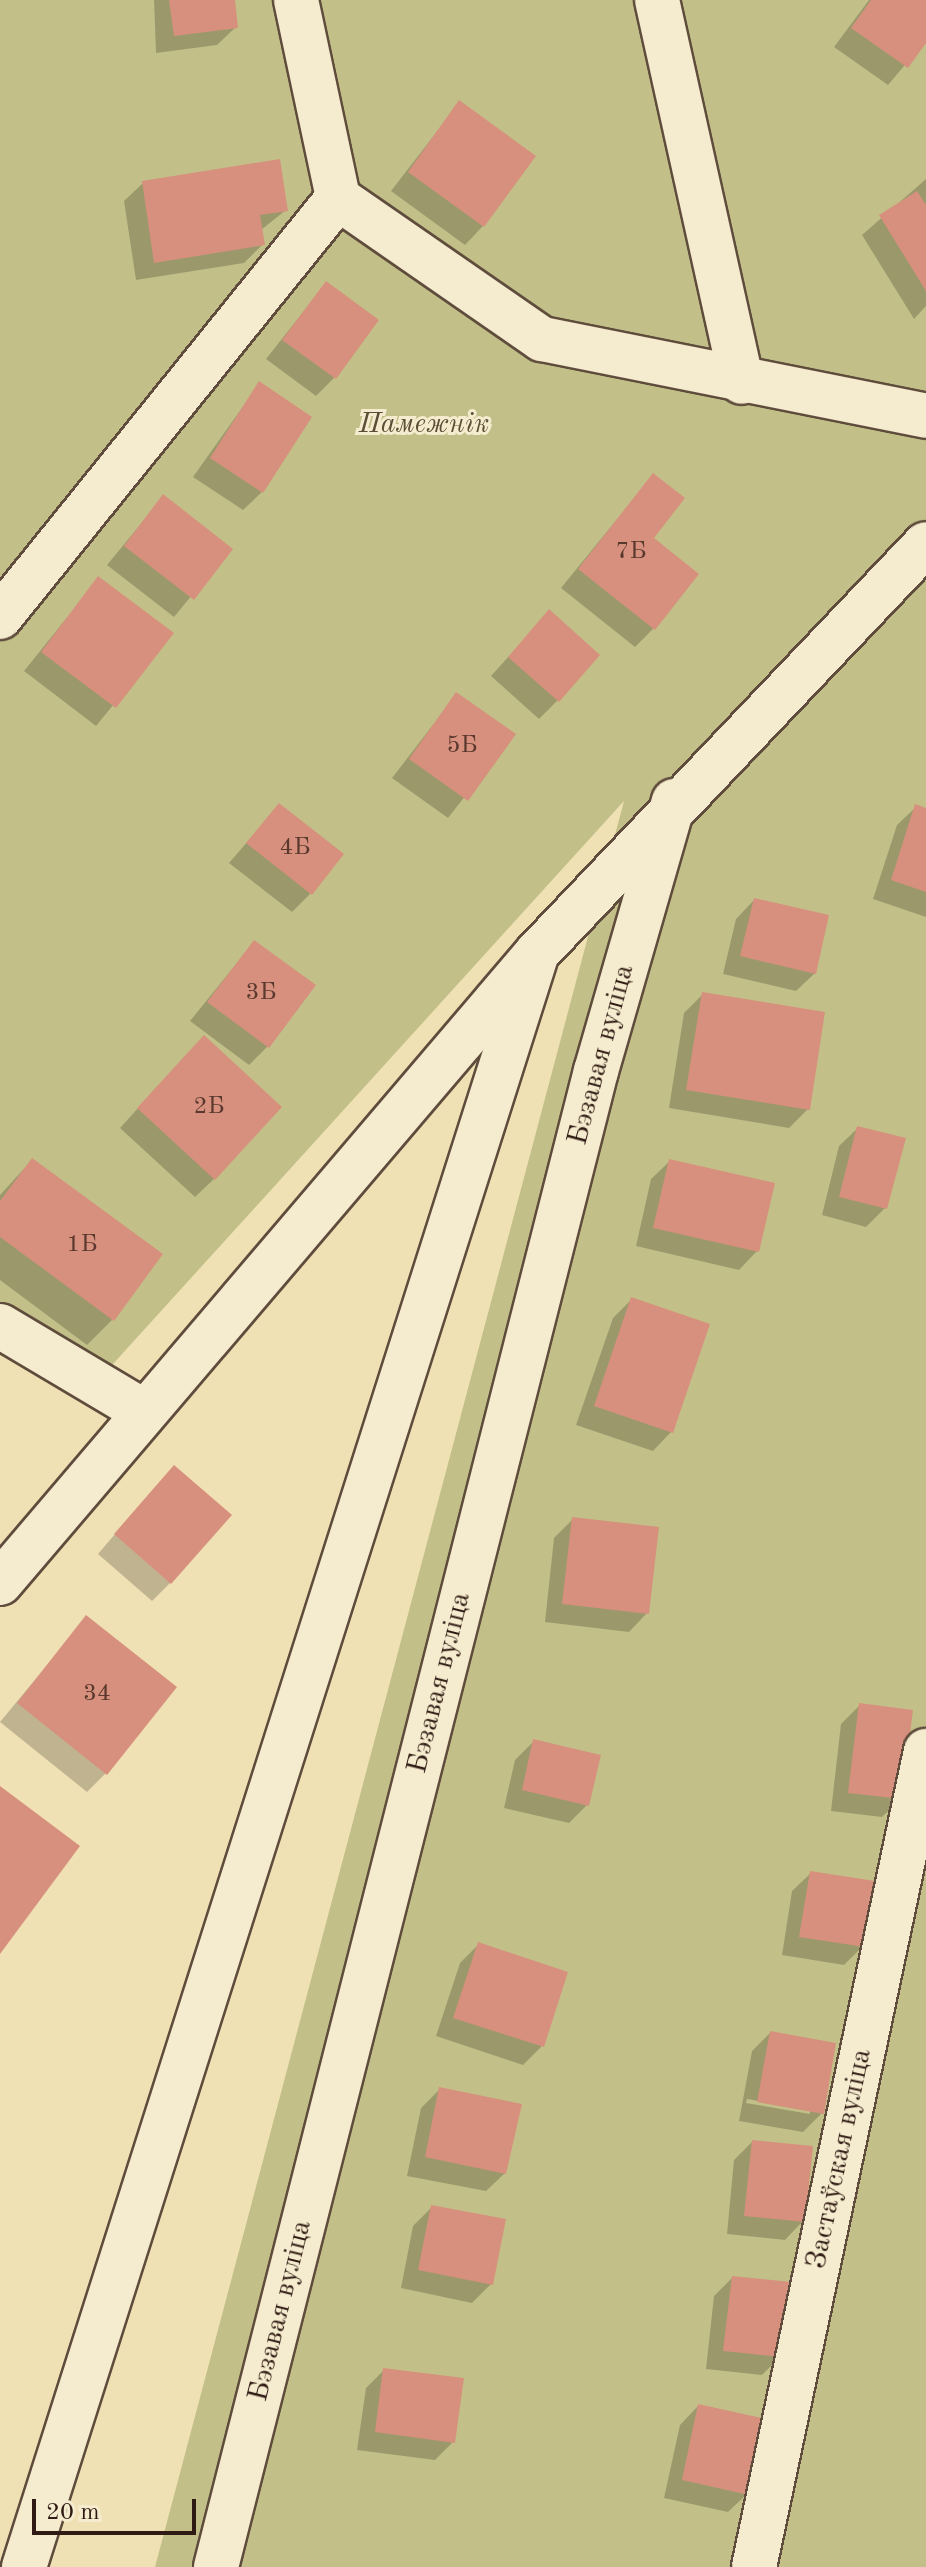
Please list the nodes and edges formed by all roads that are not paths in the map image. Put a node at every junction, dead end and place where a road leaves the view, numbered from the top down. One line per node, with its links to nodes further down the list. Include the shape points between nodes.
1 (296, 0): 3 (street)
2 (657, 0): 4 (street)
3 (338, 198): 4 (street, via 542,339); 7 (street)
4 (742, 382): 5 (street)
5 (926, 416)
6 (926, 544): 8 (street)
7 (0, 617)
8 (674, 801): 9 (street); 15 (street, Бэзавая вуліца, via 588,1101)
9 (537, 953): 11 (street); 14 (street)
10 (0, 1326): 11 (street)
11 (141, 1410): 12 (street)
12 (0, 1583)
13 (926, 1751): 16 (street, Застаўская вуліца)
14 (24, 2567)
15 (216, 2567)
16 (754, 2567)

